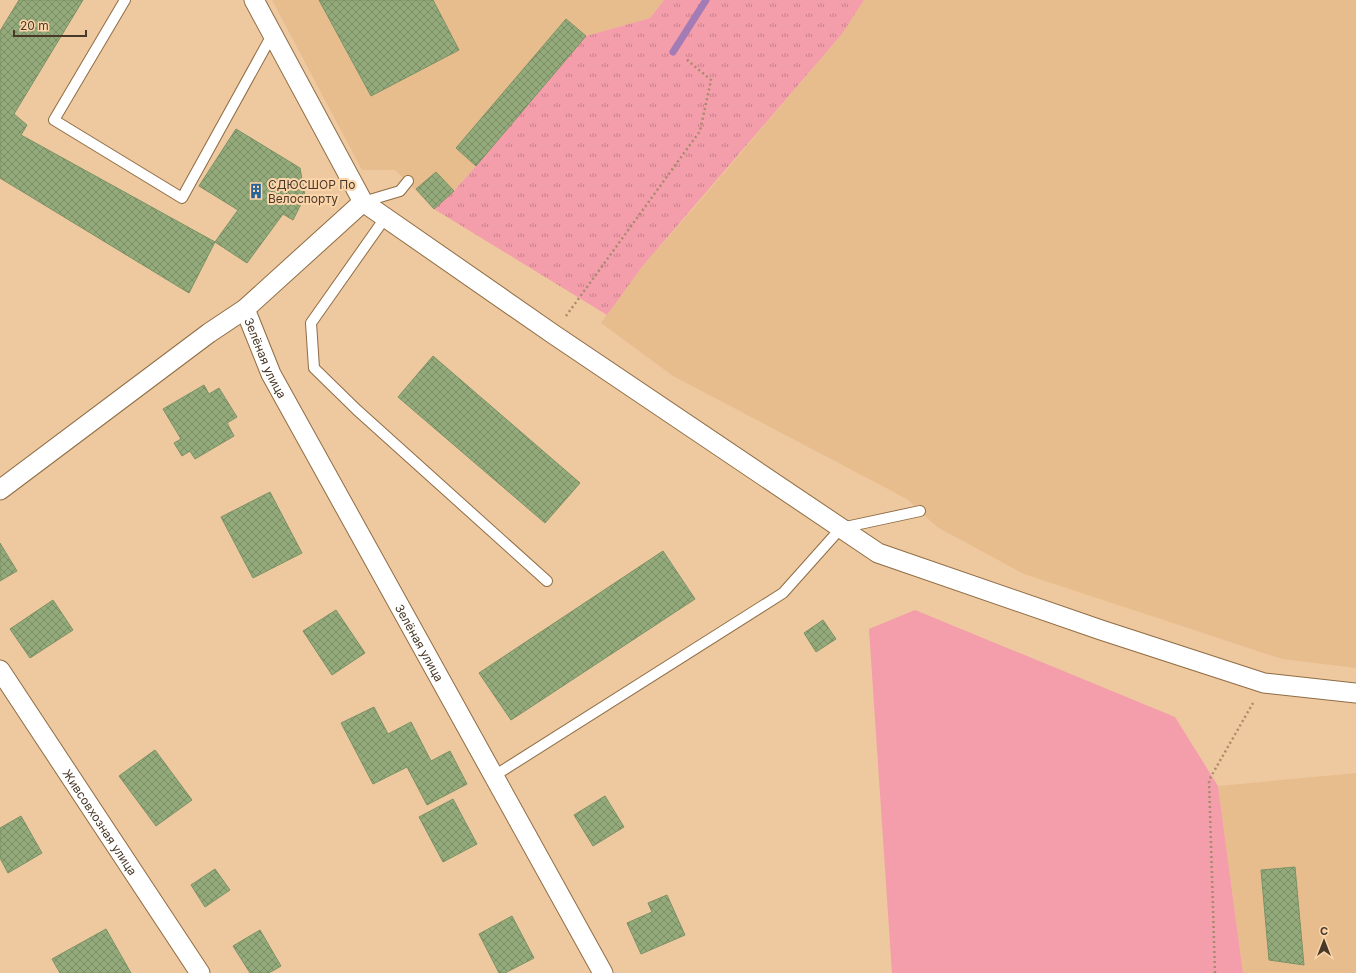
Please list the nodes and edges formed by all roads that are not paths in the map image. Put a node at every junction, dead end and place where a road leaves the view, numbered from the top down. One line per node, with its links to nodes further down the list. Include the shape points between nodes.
1 (125, 0): 3 (lane, via 54,120 182,198)
2 (254, 0): 3 (street)
3 (272, 35): 5 (street)
4 (408, 181): 5 (lane, via 400,191)
5 (363, 202): 6 (street); 7 (street)
6 (385, 218): 10 (street); 11 (lane, via 311,323 314,368)
7 (245, 308): 8 (street); 14 (street, Зелёная улица, via 271,374)
8 (0, 490)
9 (920, 511): 10 (lane)
10 (841, 528): 13 (street, via 878,553 1264,683); 14 (lane, via 783,593)
11 (547, 581)
12 (0, 670): 15 (street, Живсовхозная улица)
13 (1356, 693)
14 (494, 776): 16 (street, Зелёная улица)
15 (200, 973)
16 (603, 973)

